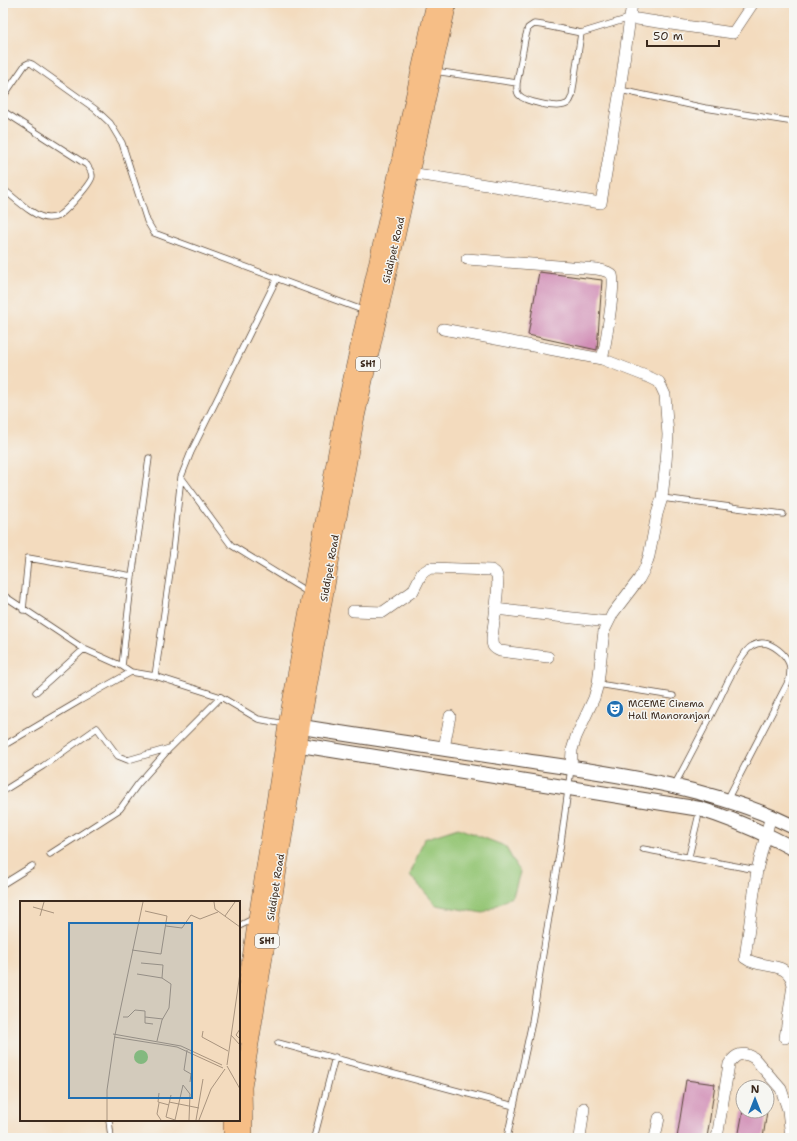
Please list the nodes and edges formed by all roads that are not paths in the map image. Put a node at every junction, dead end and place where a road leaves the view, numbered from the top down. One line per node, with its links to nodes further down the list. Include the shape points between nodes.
1 (435, 3): 17 (main road, Siddipet Road / SH1)
2 (448, 3): 7 (main road, Siddipet Road / SH1)
3 (632, 3): 5 (street)
4 (753, 3): 5 (street, via 733,33)
5 (630, 18): 6 (lane); 9 (street)
6 (581, 33): 8 (lane, via 534,24 528,28); 8 (lane, via 569,102 560,106 524,99 518,94)
7 (433, 71): 8 (lane); 13 (main road, Siddipet Road / SH1)
8 (517, 83)
9 (620, 90): 12 (lane, via 705,108); 13 (street, via 600,203)
10 (3, 97): 16 (lane, via 25,65 32,64 96,109 110,123 122,143 146,220 154,233)
11 (3, 111): 14 (lane, via 87,165 92,176 84,191 58,216 48,218 37,215)
12 (794, 122)
13 (410, 172): 41 (main road, Siddipet Road / SH1, via 355,421)
14 (3, 189)
15 (467, 259): 19 (street, via 610,273 613,282)
16 (277, 278): 17 (lane); 21 (lane)
17 (367, 312): 25 (main road, Siddipet Road / SH1, via 343,419)
18 (443, 329): 19 (street)
19 (602, 359): 22 (street, via 651,378 659,382 663,389 668,435)
20 (148, 458): 24 (lane)
21 (181, 477): 25 (lane, via 231,545); 35 (lane)
22 (662, 498): 23 (lane); 30 (street, via 645,568)
23 (783, 514)
24 (132, 576): 28 (lane, via 28,558); 33 (lane)
25 (311, 594): 41 (main road, Siddipet Road / SH1)
26 (3, 595): 28 (lane)
27 (495, 609): 29 (street, via 498,586 494,571 430,568 422,573 413,591 383,612); 30 (street); 32 (street, via 492,639 494,648)
28 (23, 610): 31 (lane)
29 (353, 611)
30 (608, 622): 36 (street, via 604,631)
31 (84, 649): 33 (lane); 37 (lane)
32 (548, 658)
33 (122, 666): 34 (lane)
34 (131, 672): 35 (lane); 43 (lane)
35 (155, 676): 39 (lane)
36 (598, 684): 38 (lane); 49 (street, via 576,737)
37 (36, 692)
38 (673, 696)
39 (221, 697): 41 (lane, via 258,719); 45 (lane)
40 (450, 716): 46 (street)
41 (294, 726): 42 (main road, Siddipet Road / SH1); 44 (street)
42 (291, 743): 48 (street); 66 (main road, Siddipet Road / SH1); 72 (main road, Siddipet Road / SH1)
43 (3, 746)
44 (429, 746): 46 (street); 48 (street)
45 (170, 748): 53 (lane, via 128,760 118,756 97,728 44,766); 61 (lane, via 120,809)
46 (444, 748): 47 (street)
47 (505, 758): 49 (street); 50 (street)
48 (426, 765): 50 (street)
49 (571, 767): 51 (street); 52 (lane)
50 (503, 777): 52 (street)
51 (673, 787): 54 (street); 54 (lane, via 746,650 757,644 767,643 789,661 789,680)
52 (568, 788): 58 (street, via 700,809); 73 (lane, via 532,1022)
53 (3, 791)
54 (727, 800): 55 (street)
55 (770, 816): 57 (street); 58 (street)
56 (698, 818): 62 (lane)
57 (794, 827)
58 (766, 835): 60 (street); 64 (street)
59 (642, 849): 62 (lane)
60 (794, 849)
61 (50, 854)
62 (689, 856): 64 (lane)
63 (32, 866): 65 (lane)
64 (757, 870): 69 (street, via 744,958 782,969 792,979)
65 (3, 884)
66 (257, 916): 67 (lane); 68 (main road, Siddipet Road / SH1)
67 (240, 925)
68 (240, 1028)
69 (784, 1038)
70 (278, 1043): 71 (lane)
71 (335, 1057): 73 (lane); 80 (lane)
72 (240, 1101)
73 (514, 1106): 81 (lane)
74 (584, 1108): 82 (street)
75 (659, 1118): 83 (street)
76 (109, 1121): 79 (lane)
77 (236, 1121): 78 (main road, Siddipet Road / SH1)
78 (233, 1134)
79 (111, 1138)
80 (314, 1138)
81 (507, 1138)
82 (580, 1138)
83 (655, 1138)
84 (717, 1138): 85 (street, via 730,1064 732,1058 743,1054 754,1058 781,1089 788,1110)
85 (792, 1138)

